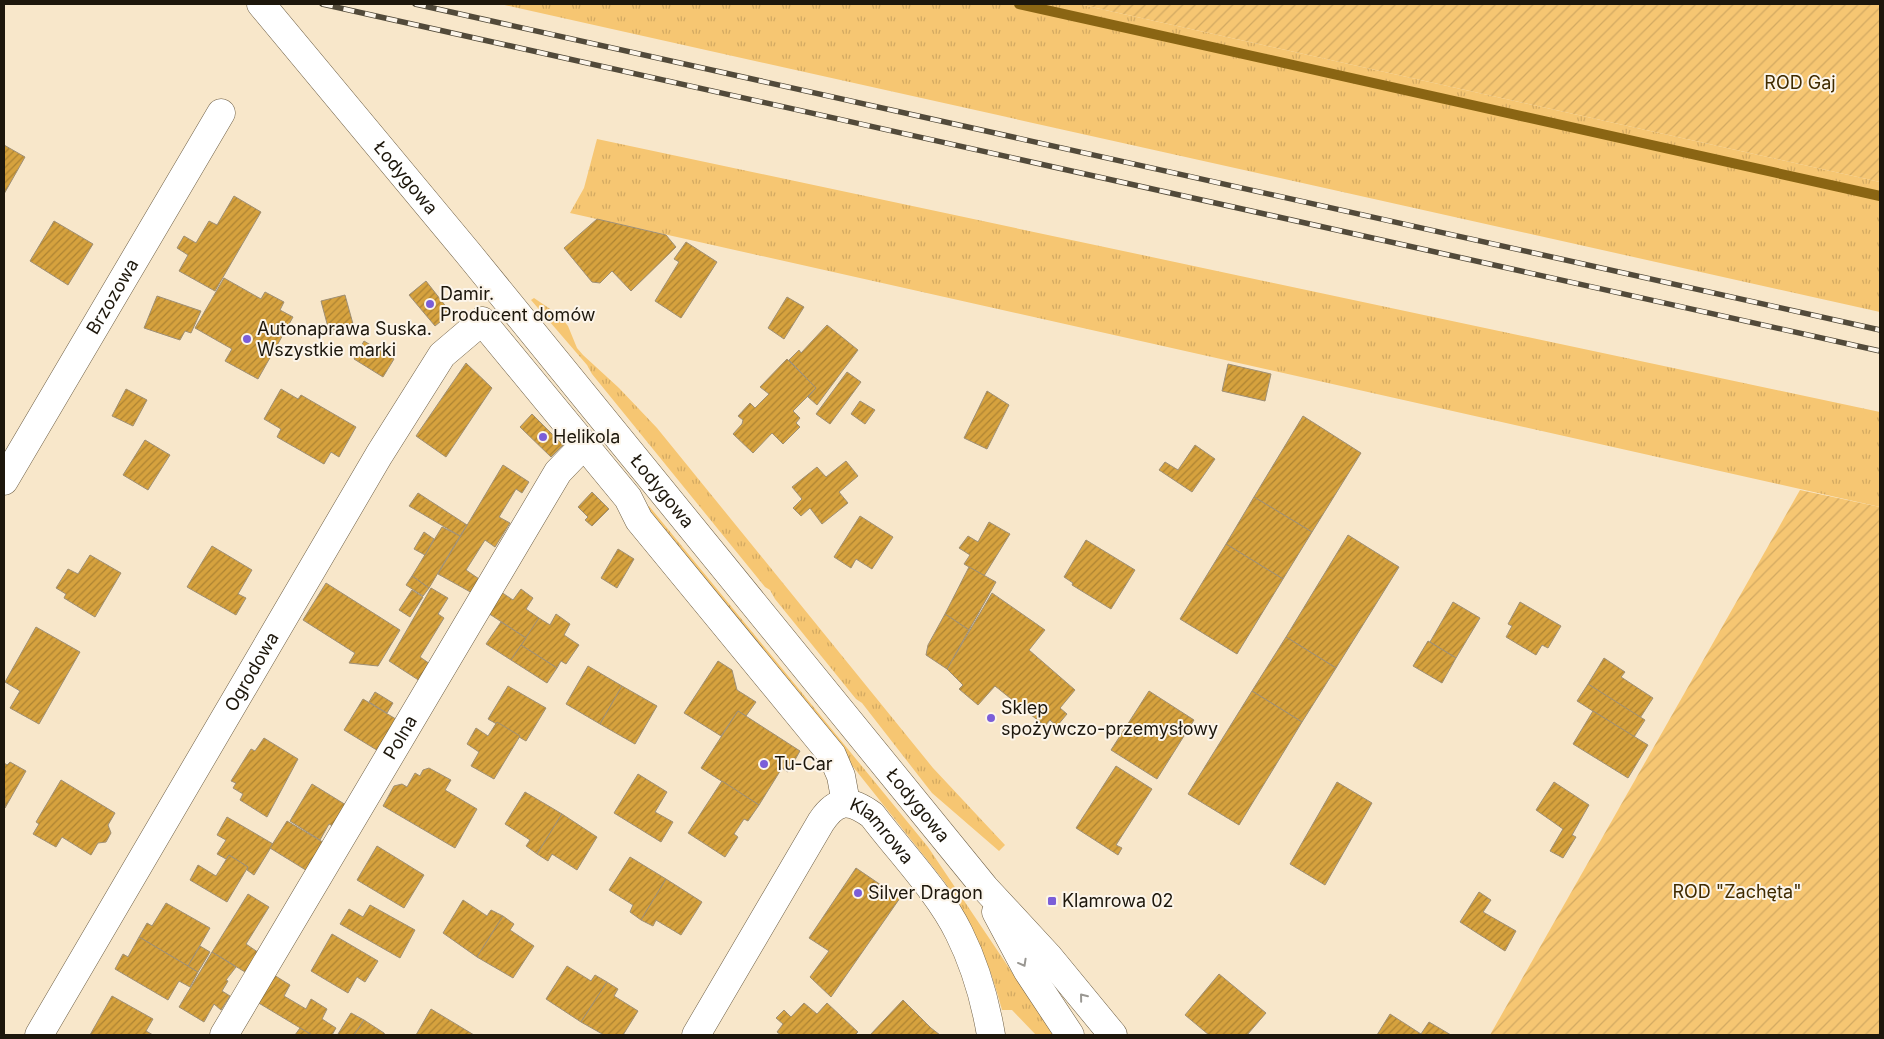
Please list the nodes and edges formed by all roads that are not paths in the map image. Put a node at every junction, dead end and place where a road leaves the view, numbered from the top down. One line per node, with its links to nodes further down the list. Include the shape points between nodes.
1 (261, 4): 6 (street, Łodygowa)
2 (221, 113): 4 (street, Brzozowa)
3 (584, 445): 5 (street, via 628,498 639,520 832,755 842,776); 7 (street, Ogrodowa, via 482,321 442,355 379,455); 8 (street, Polna, via 558,472)
4 (4, 481)
5 (846, 803): 9 (street, Klamrowa, via 831,809 821,822); 10 (street, Klamrowa, via 872,815 927,885 958,932 980,986)
6 (985, 888): 11 (street, Łodygowa, one-way to 11, via 1027,970); 12 (street, Łodygowa, one-way to 6, via 1048,956)
7 (39, 1035)
8 (224, 1035)
9 (696, 1035)
10 (992, 1035)
11 (1070, 1035)
12 (1113, 1035)

